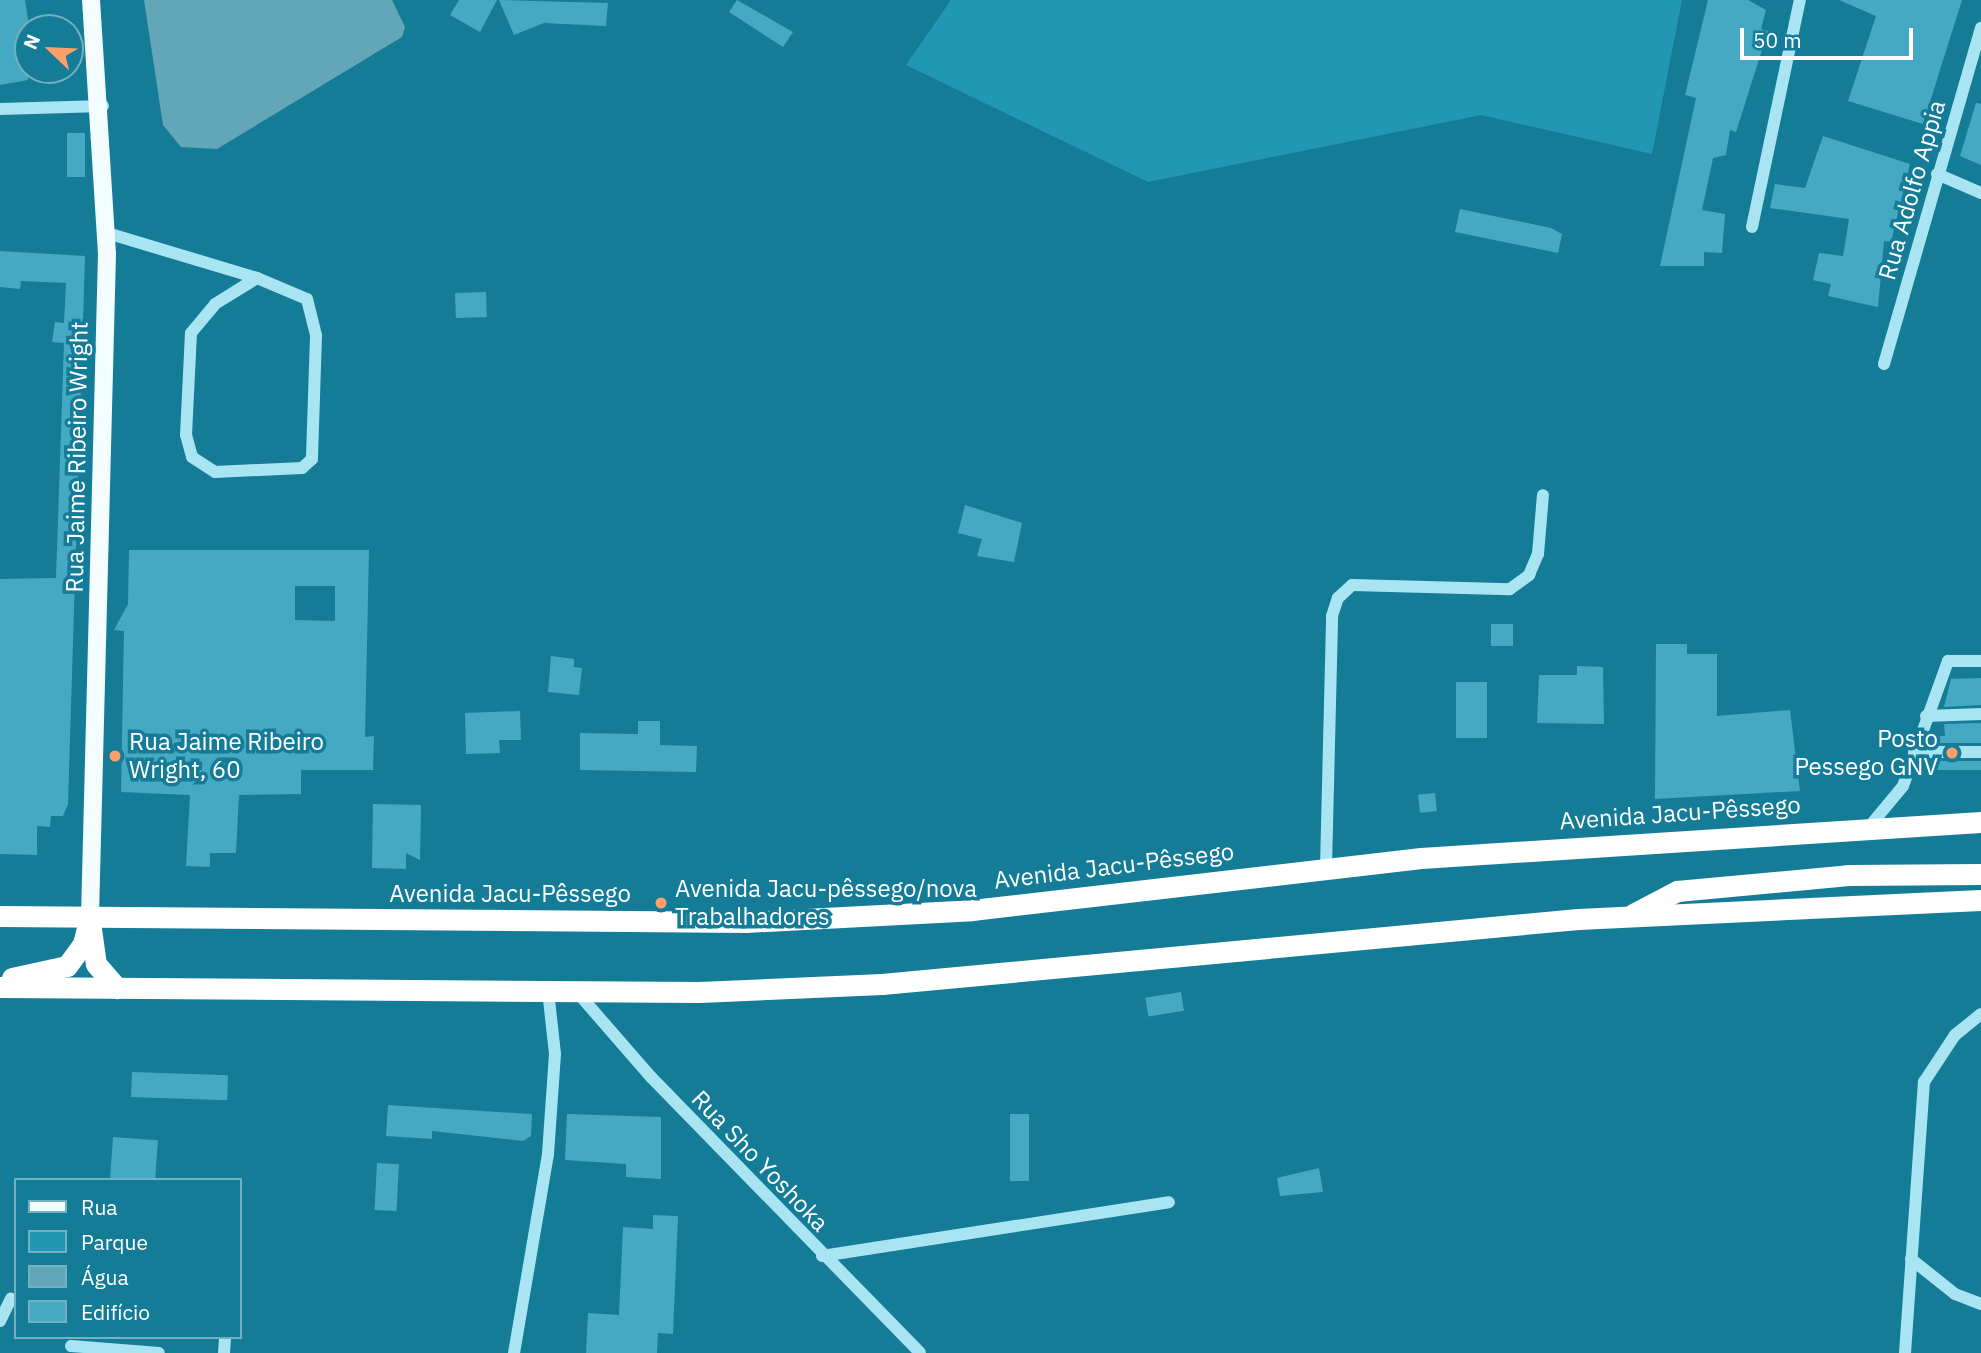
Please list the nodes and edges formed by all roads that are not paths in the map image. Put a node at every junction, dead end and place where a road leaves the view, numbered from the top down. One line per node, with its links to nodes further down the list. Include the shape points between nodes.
1 (91, 0): 4 (main road, Rua Jaime Ribeiro Wright)
2 (1800, 0): 8 (street)
3 (1981, 28): 6 (street, Rua Adolfo Appia)
4 (103, 106): 5 (street); 9 (main road, Rua Jaime Ribeiro Wright)
5 (0, 109)
6 (1937, 174): 7 (street); 11 (street, Rua Adolfo Appia)
7 (1981, 193)
8 (1752, 227)
9 (107, 233): 10 (street); 26 (main road, Rua Jaime Ribeiro Wright)
10 (257, 278): 10 (street, via 307,299 314,313 317,445 302,468 215,471 191,457 186,436 191,333 215,303)
11 (1884, 364)
12 (1544, 495): 21 (street, via 1538,555 1529,575 1510,589 1352,585 1338,598 1332,616)
13 (1981, 662): 15 (street, via 1948,661)
14 (1981, 714): 15 (street)
15 (1926, 716): 16 (street)
16 (1914, 751): 17 (street); 19 (street, via 1903,786)
17 (1981, 752)
18 (1981, 821): 19 (highway, Avenida Jacu-Pêssego)
19 (1869, 827): 21 (highway, Avenida Jacu-Pêssego)
20 (1981, 860): 23 (highway, via 1810,866)
21 (1326, 867): 26 (highway, Avenida Jacu-Pêssego, via 971,910 746,922)
22 (1981, 874): 23 (highway)
23 (1765, 883): 27 (highway, via 1677,891)
24 (1981, 900): 27 (highway)
25 (0, 916): 26 (highway, Avenida Jacu-Pêssego)
26 (90, 916): 28 (highway, via 67,966); 30 (highway, via 92,953)
27 (1628, 917): 32 (highway, via 882,984)
28 (0, 981)
29 (0, 987): 30 (highway)
30 (117, 988): 31 (highway)
31 (548, 991): 32 (highway); 42 (street, via 555,1054 548,1154)
32 (577, 992): 35 (street, Rua Sho Yoshoka)
33 (1981, 1014): 36 (street, via 1955,1035 1924,1082)
34 (1169, 1202): 35 (street)
35 (822, 1256): 43 (street, Rua Sho Yoshoka)
36 (1911, 1259): 38 (street, via 1955,1294); 44 (street)
37 (9, 1298): 39 (street)
38 (1981, 1304)
39 (0, 1321)
40 (70, 1345): 41 (street)
41 (159, 1353)
42 (514, 1353)
43 (920, 1353)
44 (1905, 1353)

